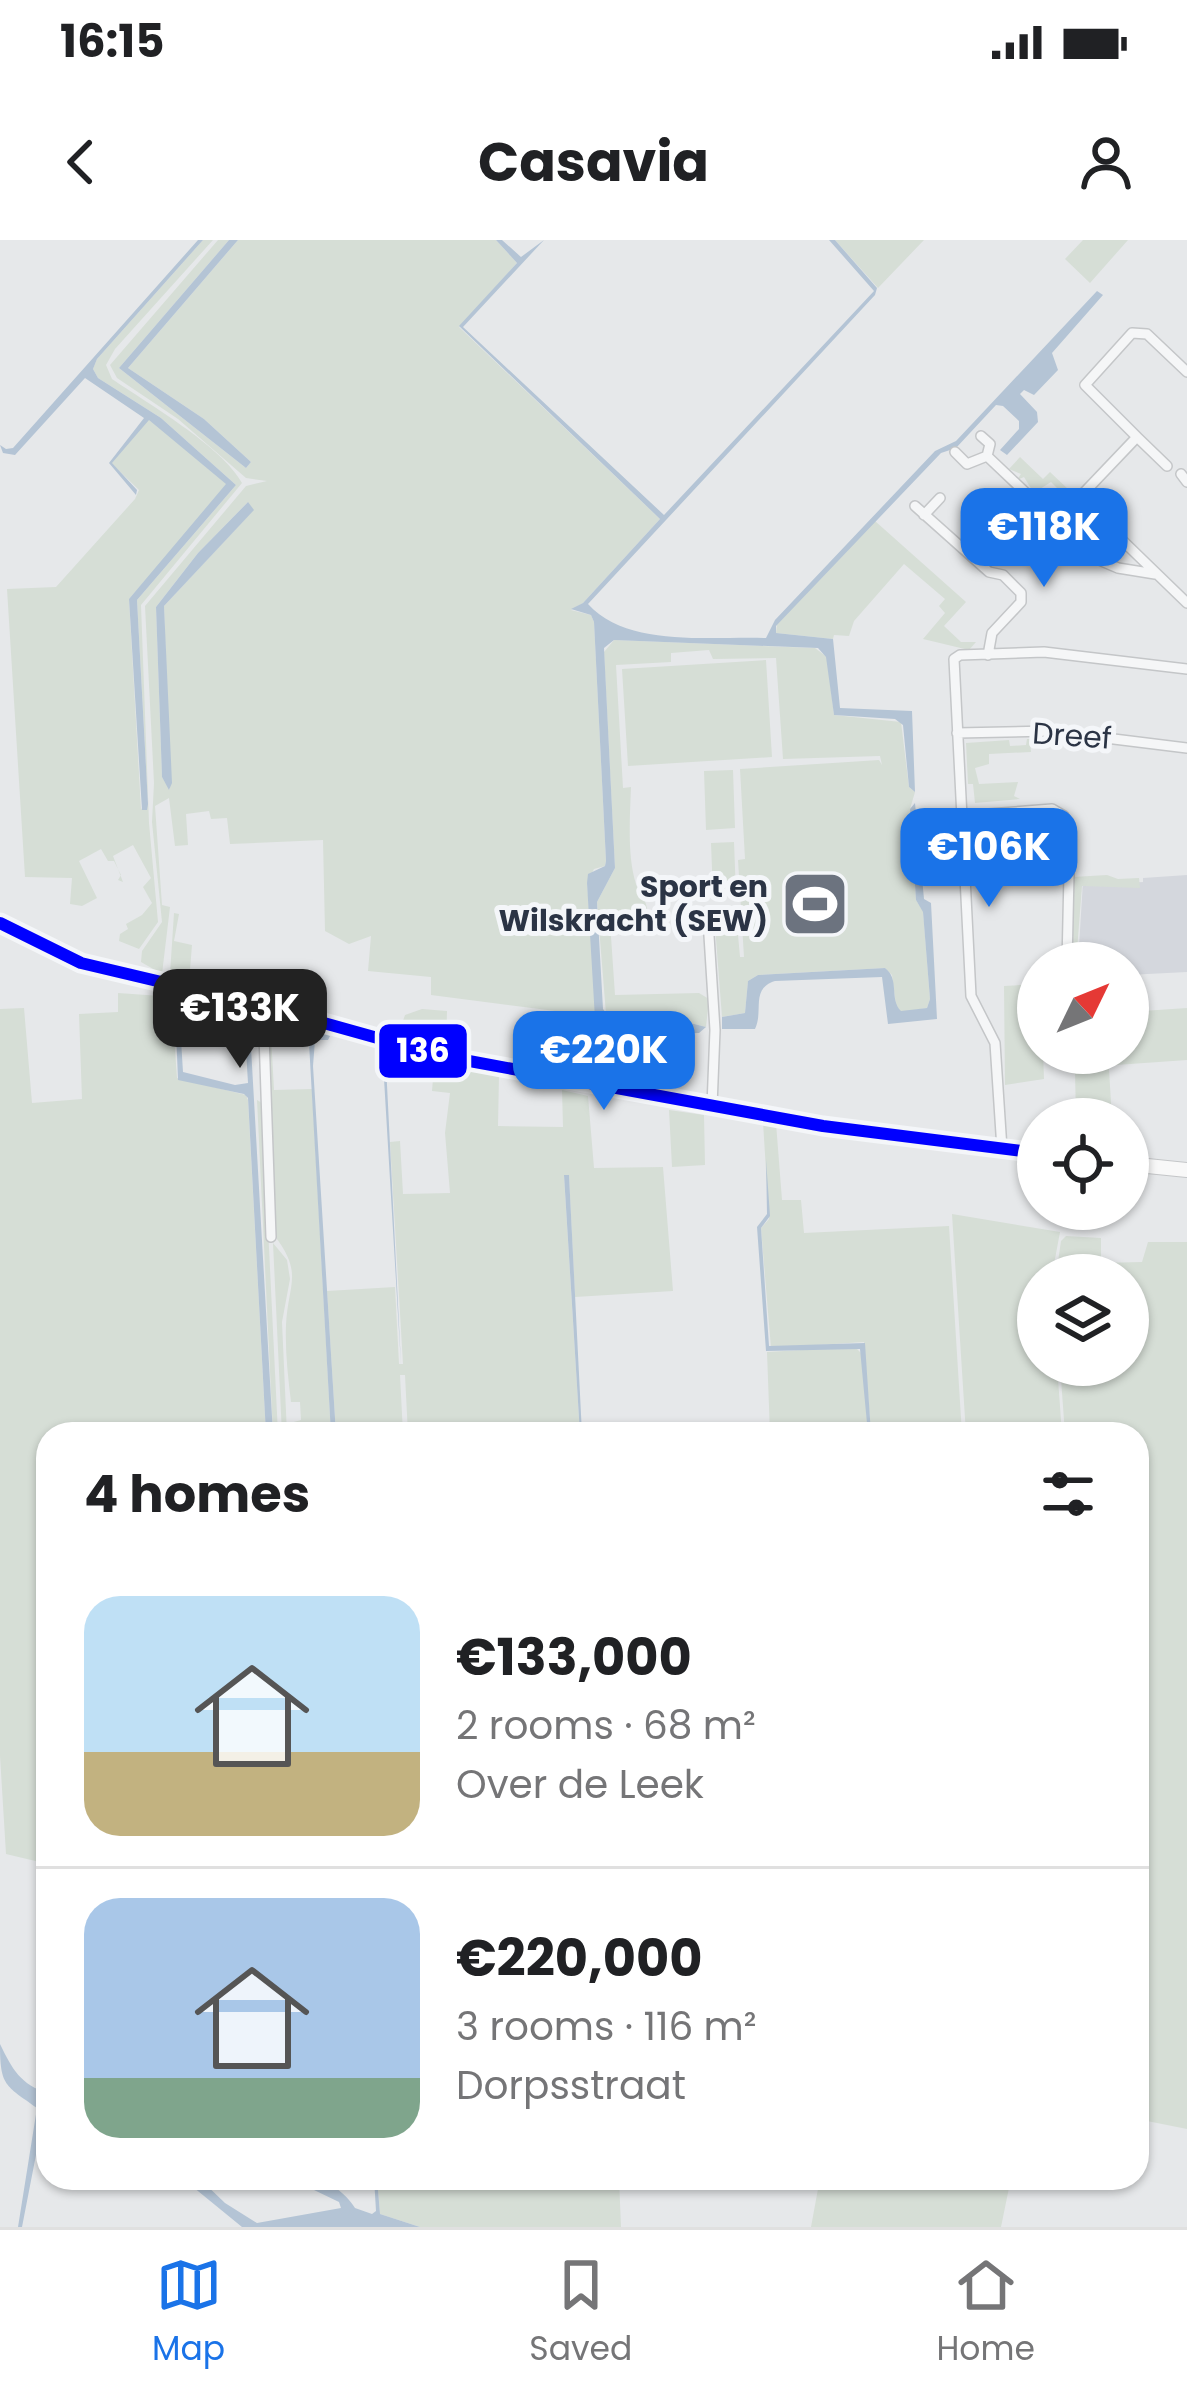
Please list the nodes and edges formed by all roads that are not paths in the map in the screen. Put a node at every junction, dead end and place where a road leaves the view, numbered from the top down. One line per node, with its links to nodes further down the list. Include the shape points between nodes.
1 (1187, 372): 3 (street, via 1138,331 1085,380)
2 (981, 436): 5 (street, via 990,444)
3 (1137, 437): 6 (street); 9 (street)
4 (956, 452): 5 (street, via 967,464)
5 (987, 456): 7 (street)
6 (1167, 466)
7 (1027, 493): 9 (street); 10 (street)
8 (940, 498): 10 (street, via 920,510)
9 (1057, 521): 11 (street)
10 (970, 555): 14 (street, via 1022,598 992,633)
11 (1093, 555): 12 (street); 12 (street, via 1120,540)
12 (1157, 574): 13 (street)
13 (1187, 603)
14 (988, 655): 15 (street, via 1044,652); 16 (street, via 954,659)
15 (1187, 669)
16 (957, 733): 17 (street, Dreef, via 1049,731); 18 (street)
17 (1187, 748)
18 (962, 816): 21 (street, via 1052,809 1064,817); 24 (street, via 971,996 995,1043)
19 (708, 920): 23 (street)
20 (0, 923): 22 (street, via 80,963)
21 (1067, 942)
22 (263, 1006): 23 (street, via 442,1056); 28 (street)
23 (712, 1106): 24 (street)
24 (1003, 1149): 25 (street)
25 (1017, 1151)
26 (1149, 1166): 27 (street)
27 (1187, 1170)
28 (271, 1237)

